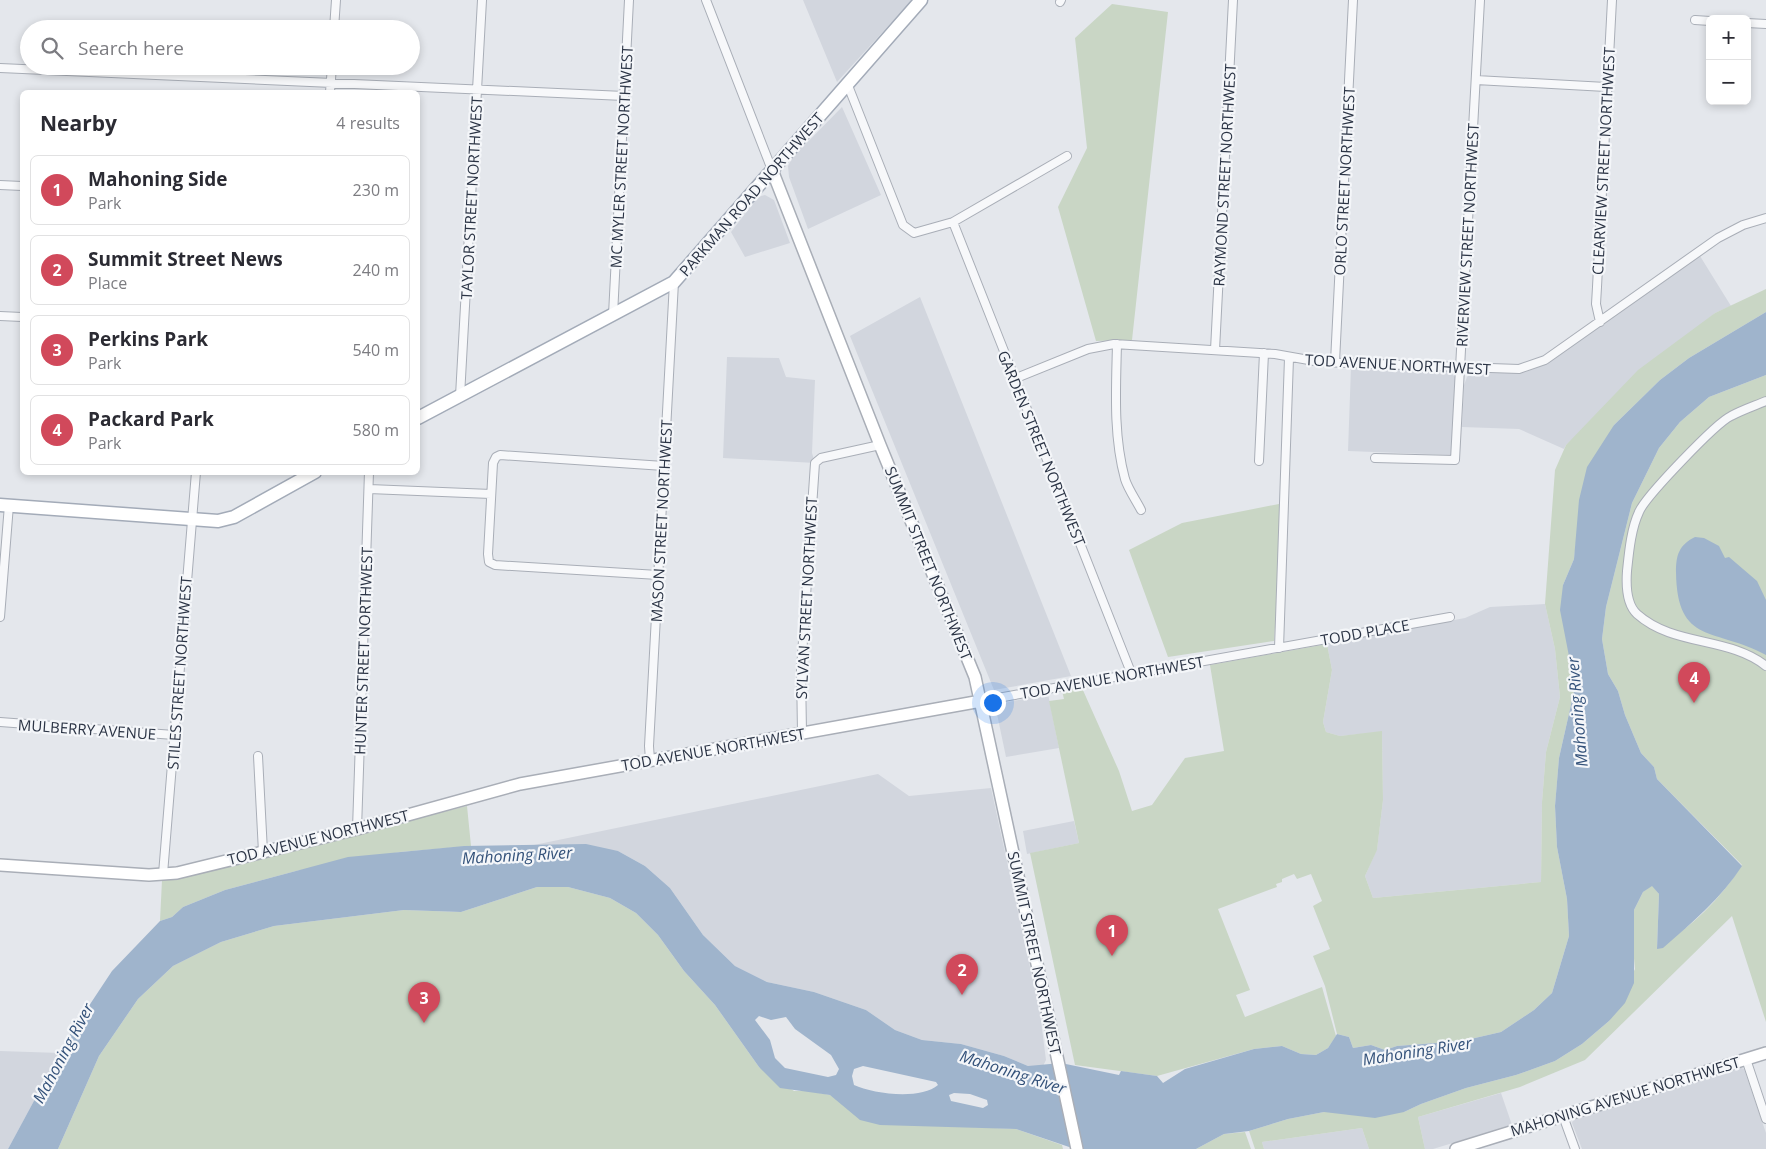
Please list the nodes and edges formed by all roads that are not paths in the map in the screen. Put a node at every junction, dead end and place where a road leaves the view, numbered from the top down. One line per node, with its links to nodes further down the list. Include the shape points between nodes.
1 (336, 0): 10 (street)
2 (482, 0): 24 (street, TAYLOR STREET NORTHWEST)
3 (629, 0): 25 (street, MC MYLER STREET NORTHWEST)
4 (706, 0): 27 (street, SUMMIT STREET NORTHWEST)
5 (921, 0): 20 (main road, PARKMAN ROAD NORTHWEST)
6 (1233, 0): 38 (street, RAYMOND STREET NORTHWEST)
7 (1353, 0): 41 (street, ORLO STREET NORTHWEST)
8 (1480, 0): 19 (street, RIVERVIEW STREET NORTHWEST)
9 (1612, 0): 22 (street, CLEARVIEW STREET NORTHWEST)
10 (335, 20)
11 (1695, 20): 12 (street)
12 (1706, 21)
13 (1751, 23): 14 (street)
14 (1766, 24)
15 (0, 68): 16 (street)
16 (20, 69)
17 (144, 75): 21 (street)
18 (331, 75): 21 (street)
19 (1476, 80): 22 (street); 42 (street, RIVERVIEW STREET NORTHWEST)
20 (847, 83): 27 (main road, PARKMAN ROAD NORTHWEST); 31 (street, via 904,225 911,232 920,233)
21 (330, 84): 23 (street); 24 (street)
22 (1606, 86): 36 (street, CLEARVIEW STREET NORTHWEST, via 1597,287)
23 (330, 90)
24 (476, 90): 25 (street); 44 (street, TAYLOR STREET NORTHWEST)
25 (624, 96): 33 (street, MC MYLER STREET NORTHWEST)
26 (1067, 156): 31 (street)
27 (772, 170): 32 (main road, PARKMAN ROAD NORTHWEST); 47 (main road, SUMMIT STREET NORTHWEST)
28 (0, 185): 29 (street)
29 (20, 186)
30 (1766, 218): 36 (street, TOD AVENUE NORTHWEST, via 1718,238)
31 (953, 222): 43 (street, GARDEN STREET NORTHWEST)
32 (674, 282): 33 (main road, PARKMAN ROAD NORTHWEST); 50 (street, MASON STREET NORTHWEST)
33 (613, 315): 44 (main road, PARKMAN ROAD NORTHWEST)
34 (0, 316): 35 (street)
35 (20, 317)
36 (1600, 322): 42 (street, TOD AVENUE NORTHWEST, via 1545,360 1528,367 1511,370)
37 (1117, 344): 38 (street); 43 (street, via 1088,349); 57 (street, via 1118,436 1125,480)
38 (1215, 350): 39 (street)
39 (1264, 353): 40 (street); 49 (street)
40 (1289, 358): 41 (street, TOD AVENUE NORTHWEST); 63 (street, TOD AVENUE NORTHWEST)
41 (1335, 362): 42 (street, TOD AVENUE NORTHWEST)
42 (1460, 367): 48 (street, RIVERVIEW STREET NORTHWEST, via 1455,460)
43 (1014, 379): 65 (street, GARDEN STREET NORTHWEST)
44 (460, 396): 46 (main road, PARKMAN ROAD NORTHWEST)
45 (1766, 401): 64 (street, via 1729,416 1666,478 1639,511 1628,554 1626,589 1636,612 1664,632 1754,656)
46 (420, 417)
47 (880, 445): 66 (main road, SUMMIT STREET NORTHWEST, via 970,663); 68 (street, SYLVAN STREET NORTHWEST, via 821,458 815,463 801,670)
48 (1375, 458)
49 (1259, 461)
50 (664, 466): 55 (street, via 500,455 493,463); 59 (street, MASON STREET NORTHWEST)
51 (196, 475): 58 (street, STILES STREET NORTHWEST)
52 (308, 475): 58 (main road, via 234,517 218,521)
53 (369, 475): 54 (street, HUNTER STREET NORTHWEST)
54 (369, 489): 55 (street); 72 (street, HUNTER STREET NORTHWEST)
55 (492, 494): 59 (street, via 488,554 492,564)
56 (5, 505): 58 (main road); 60 (street)
57 (1141, 510)
58 (191, 520): 69 (street, STILES STREET NORTHWEST)
59 (658, 575): 71 (street, MASON STREET NORTHWEST)
60 (1, 582): 61 (street)
61 (0, 617)
62 (1450, 617): 63 (street, TODD PLACE)
63 (1279, 648): 65 (street, TOD AVENUE NORTHWEST)
64 (1766, 666)
65 (1132, 674): 66 (street, TOD AVENUE NORTHWEST)
66 (981, 701): 68 (main road, TOD AVENUE NORTHWEST); 80 (main road, SUMMIT STREET NORTHWEST)
67 (0, 722): 69 (street, MULBERRY AVENUE)
68 (802, 734): 71 (main road, TOD AVENUE NORTHWEST)
69 (174, 735): 75 (street, STILES STREET NORTHWEST)
70 (258, 756): 73 (street)
71 (650, 760): 72 (main road, TOD AVENUE NORTHWEST, via 520,784)
72 (357, 829): 73 (main road, TOD AVENUE NORTHWEST)
73 (263, 852): 75 (main road, TOD AVENUE NORTHWEST)
74 (0, 865): 75 (main road, TOD AVENUE NORTHWEST)
75 (163, 874)
76 (1766, 1053): 77 (main road, MAHONING AVENUE NORTHWEST)
77 (1746, 1059): 78 (main road, MAHONING AVENUE NORTHWEST); 79 (street)
78 (1563, 1116): 81 (main road, MAHONING AVENUE NORTHWEST); 82 (street)
79 (1766, 1119)
80 (1077, 1149)
81 (1456, 1149)
82 (1576, 1149)

